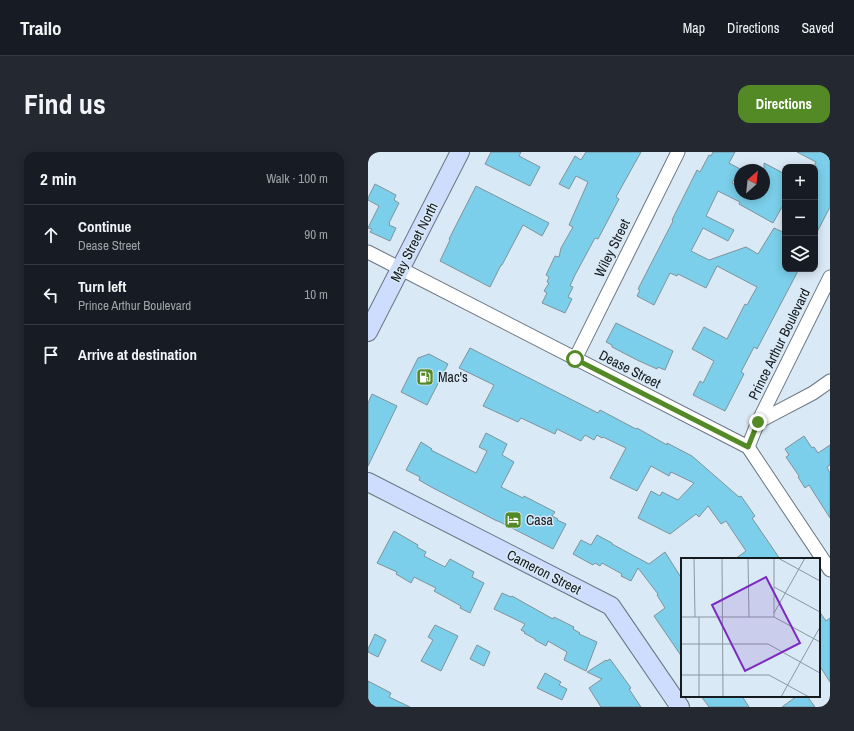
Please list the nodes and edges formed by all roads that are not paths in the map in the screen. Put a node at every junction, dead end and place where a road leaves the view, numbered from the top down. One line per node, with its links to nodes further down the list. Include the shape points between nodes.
1 (460, 152): 4 (street, May Street North)
2 (678, 152): 7 (street, Wiley Street)
3 (368, 252): 4 (street, Dease Street)
4 (401, 268): 6 (street, May Street North); 7 (street, Dease Street)
5 (830, 277): 9 (street, Prince Arthur Boulevard)
6 (368, 332)
7 (575, 359): 10 (street, Dease Street)
8 (830, 381): 9 (street)
9 (758, 422): 10 (street, Prince Arthur Boulevard)
10 (748, 447): 12 (street, Dease Street)
11 (368, 482): 13 (street, Cameron Street, via 611,606)
12 (830, 570)
13 (680, 707)

